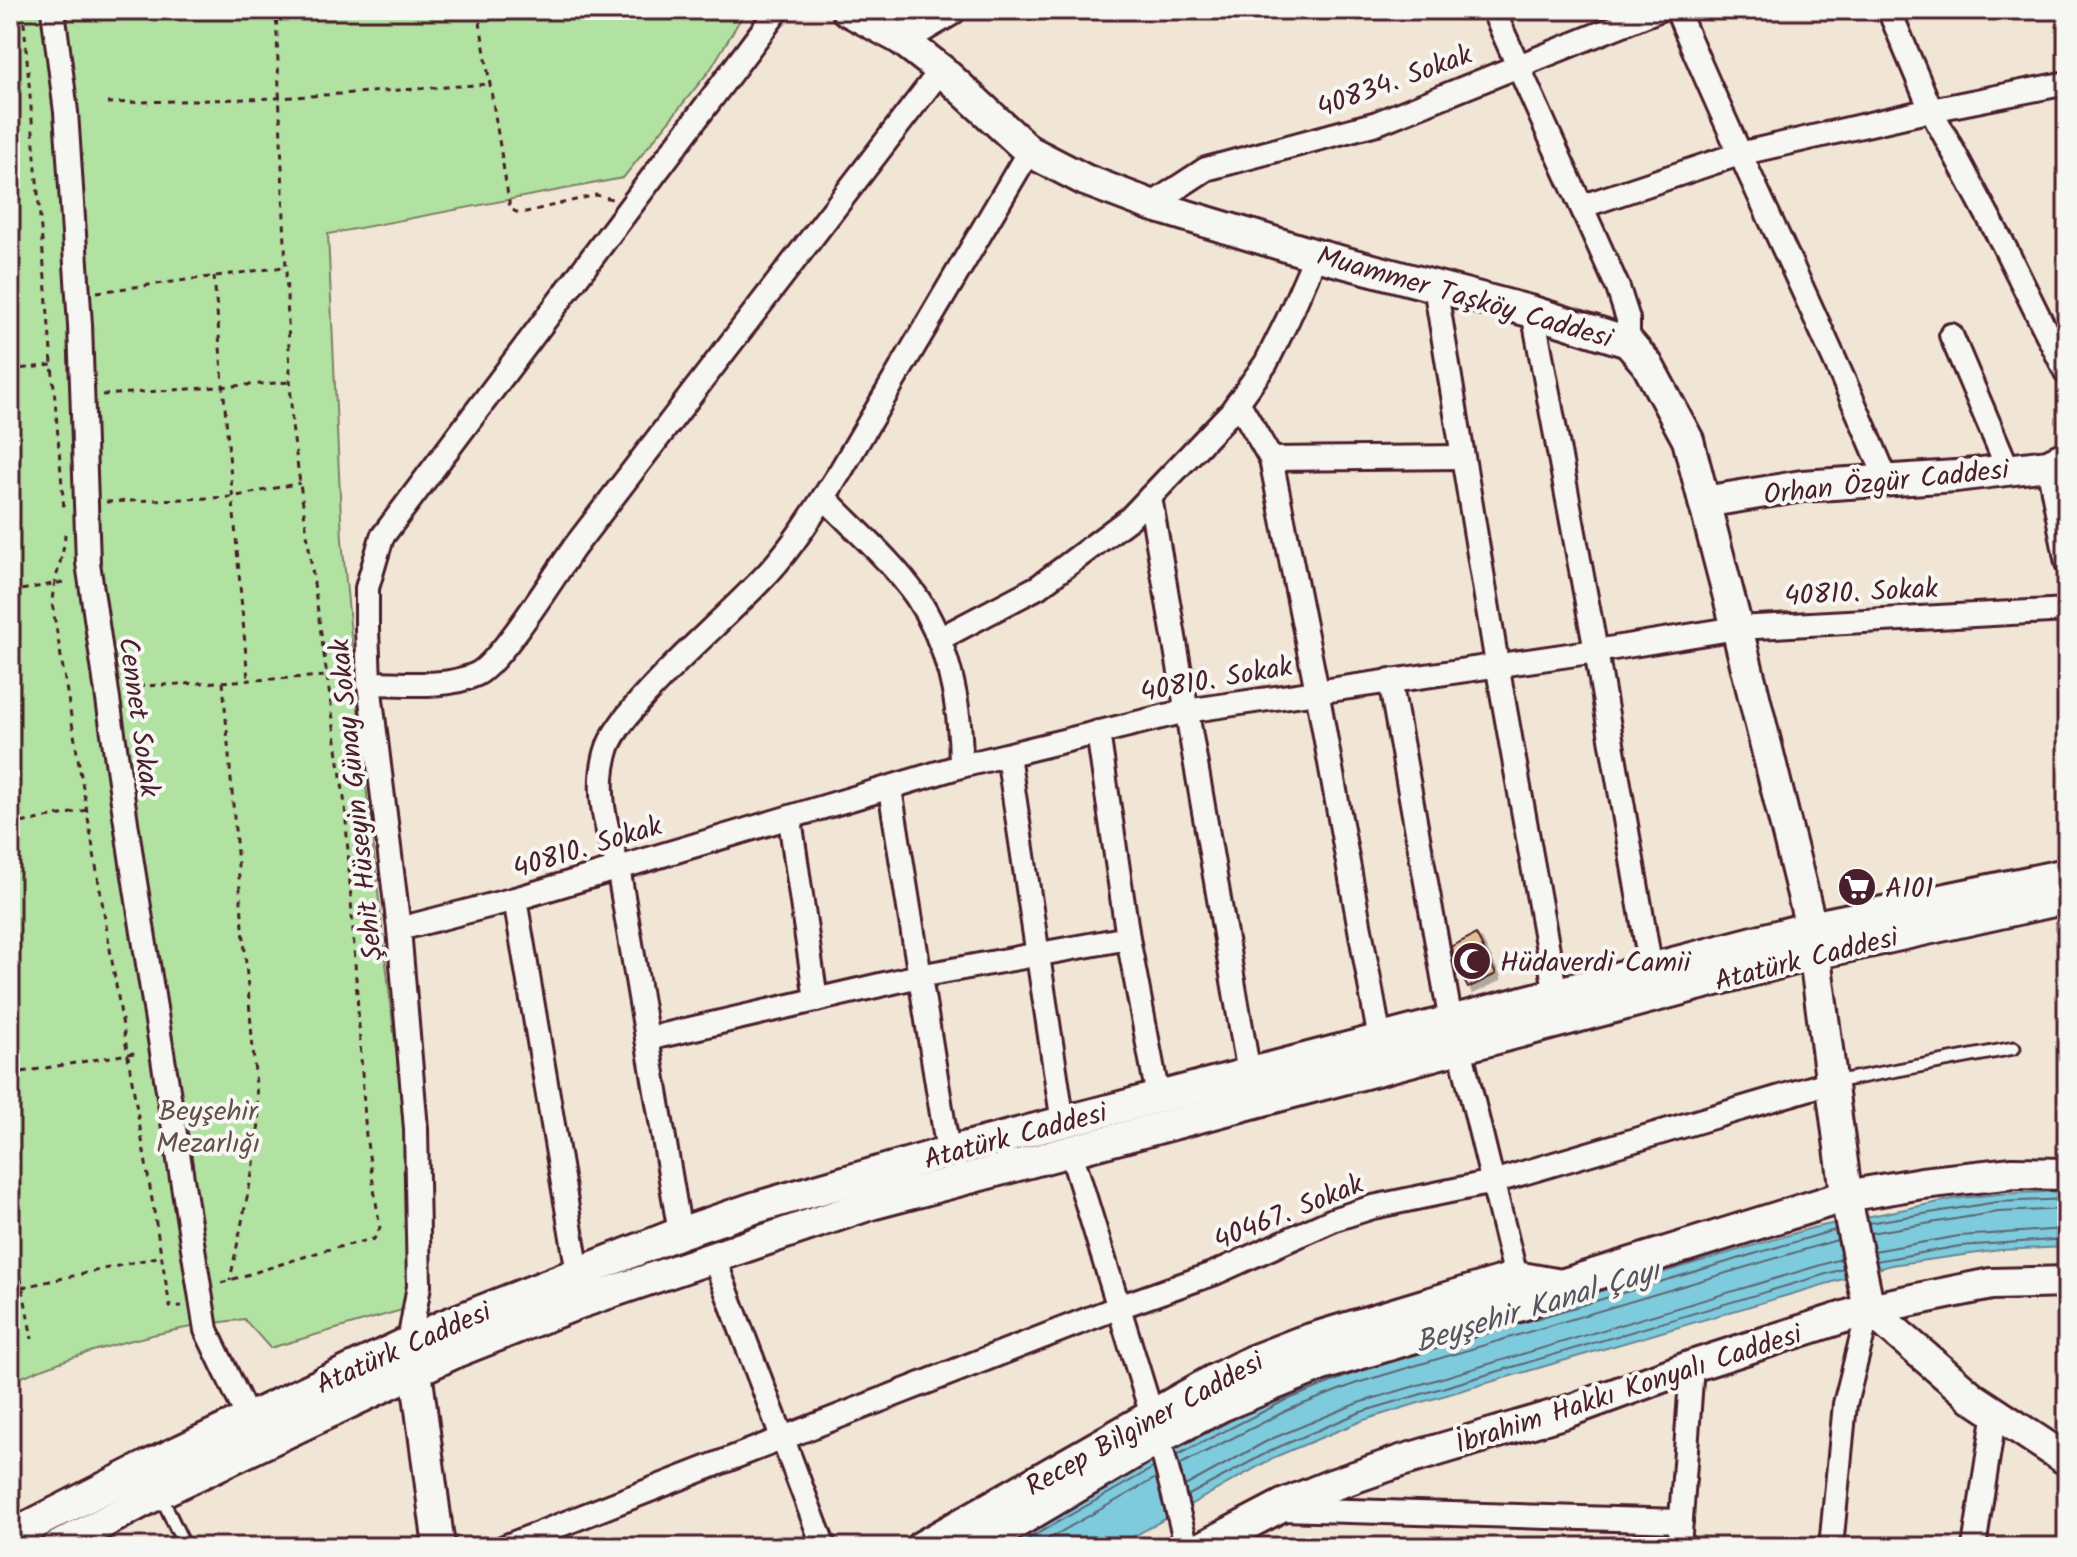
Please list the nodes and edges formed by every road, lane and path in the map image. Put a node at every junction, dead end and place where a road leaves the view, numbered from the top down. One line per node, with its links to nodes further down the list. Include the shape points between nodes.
1 (53, 10): 28 (street, Cennet Sokak, via 66,112)
2 (276, 10): 16 (path)
3 (478, 10): 15 (path)
4 (778, 10): 23 (street, Şehit Hüseyin Günay Sokak)
5 (950, 10): 11 (street)
6 (1493, 10): 12 (street)
7 (1658, 10): 12 (street, 40834. Sokak)
8 (1677, 10): 20 (street)
9 (1889, 10): 18 (street)
10 (860, 13): 11 (street, Muammer Taşköy Caddesi)
11 (901, 39): 13 (street, Muammer Taşköy Caddesi)
12 (1517, 67): 21 (street, 40834. Sokak, via 1377,123 1206,169); 22 (street)
13 (941, 70): 19 (street, Muammer Taşköy Caddesi); 62 (street, via 495,656 479,673 458,680)
14 (2067, 83): 18 (street)
15 (490, 84): 16 (path); 23 (path, via 510,208 526,212 596,195)
16 (279, 98): 17 (path); 25 (path)
17 (107, 103)
18 (1931, 110): 20 (street); 34 (street)
19 (1029, 151): 21 (street, Muammer Taşköy Caddesi); 46 (street)
20 (1739, 154): 22 (street); 43 (street, via 1846,380)
21 (1151, 205): 24 (street, Muammer Taşköy Caddesi)
22 (1583, 206): 31 (street, via 1618,288 1628,319)
23 (630, 207): 62 (street, Şehit Hüseyin Günay Sokak, via 382,537 367,588)
24 (1316, 255): 27 (street, Muammer Taşköy Caddesi); 38 (street, via 1266,363)
25 (286, 267): 26 (path); 35 (path)
26 (214, 276): 28 (path); 36 (path)
27 (1435, 286): 29 (street, Muammer Taşköy Caddesi); 39 (street)
28 (78, 294): 37 (street, Cennet Sokak)
29 (1533, 312): 31 (street, Muammer Taşköy Caddesi); 56 (street)
30 (1951, 335): 42 (street)
31 (1628, 342): 48 (street, Muammer Taşköy Caddesi, via 1658,383 1688,440)
32 (52, 365): 33 (path)
33 (10, 370)
34 (2067, 374)
35 (290, 382): 36 (path); 44 (path)
36 (223, 387): 37 (path); 45 (path)
37 (82, 396): 49 (street, Cennet Sokak)
38 (1238, 402): 40 (street); 47 (street)
39 (1461, 457): 40 (street); 57 (street)
40 (1271, 459): 64 (street)
41 (2058, 460): 42 (street, Orhan Özgür Caddesi); 50 (street)
42 (2008, 469): 43 (street, Orhan Özgür Caddesi)
43 (1887, 481): 48 (street, Orhan Özgür Caddesi, via 1802,486)
44 (300, 483): 45 (path); 58 (path)
45 (232, 497): 49 (path); 59 (path)
46 (824, 497): 55 (street, via 915,595); 73 (street, via 770,570 656,683 608,746 602,817)
47 (1150, 497): 55 (street, via 1038,587); 65 (street)
48 (1704, 502): 54 (street, Muammer Taşköy Caddesi)
49 (85, 503): 51 (street, Cennet Sokak)
50 (2067, 563)
51 (90, 577): 52 (path); 63 (street, Cennet Sokak)
52 (10, 592)
53 (2067, 610): 54 (street, 40810. Sokak)
54 (1737, 628): 56 (street, 40810. Sokak); 79 (street, Muammer Taşköy Caddesi)
55 (939, 639): 68 (street, via 955,692)
56 (1596, 651): 57 (street, 40810. Sokak); 81 (street)
57 (1497, 664): 60 (street, 40810. Sokak); 83 (street)
58 (327, 676): 59 (path); 62 (path); 106 (path, via 345,805 366,1136 380,1228 374,1239)
59 (248, 680): 61 (path)
60 (1390, 680): 64 (street, 40810. Sokak); 85 (street)
61 (223, 682): 63 (path); 106 (path, via 259,1123)
62 (369, 683): 77 (street, Şehit Hüseyin Günay Sokak)
63 (106, 688): 89 (street, Cennet Sokak)
64 (1317, 691): 65 (street, 40810. Sokak); 87 (street)
65 (1186, 711): 66 (street, 40810. Sokak); 91 (street)
66 (1098, 732): 67 (street, 40810. Sokak); 78 (street)
67 (1008, 755): 68 (street, 40810. Sokak); 80 (street)
68 (961, 766): 69 (street, 40810. Sokak)
69 (890, 789): 71 (street, 40810. Sokak); 82 (street)
70 (87, 810): 72 (path)
71 (790, 819): 73 (street, 40810. Sokak); 84 (street)
72 (10, 825)
73 (618, 867): 76 (street, 40810. Sokak); 86 (street)
74 (2067, 874): 79 (street, Atatürk Caddesi)
75 (2067, 898): 79 (street, Atatürk Caddesi)
76 (515, 899): 77 (street, 40810. Sokak); 104 (street)
77 (399, 929): 109 (street, Şehit Hüseyin Günay Sokak, via 416,1129)
78 (1128, 938): 80 (street); 93 (street)
79 (1812, 941): 81 (street, Atatürk Caddesi); 85 (street, Atatürk Caddesi); 92 (street, Muammer Taşköy Caddesi)
80 (1038, 954): 82 (street); 94 (street)
81 (1651, 970): 83 (street, Atatürk Caddesi)
82 (919, 976): 84 (street); 95 (street)
83 (1556, 995): 85 (street, Atatürk Caddesi)
84 (816, 1000): 86 (street)
85 (1455, 1035): 87 (street, Atatürk Caddesi); 96 (street, Atatürk Caddesi); 98 (street)
86 (647, 1039): 101 (street)
87 (1380, 1040): 91 (street, Atatürk Caddesi)
88 (2014, 1048): 92 (lane)
89 (161, 1049): 90 (path); 111 (street, Cennet Sokak)
90 (10, 1074)
91 (1249, 1074): 93 (street, Atatürk Caddesi)
92 (1831, 1082): 98 (street, 40467. Sokak); 99 (street, Muammer Taşköy Caddesi)
93 (1158, 1097): 94 (street, Atatürk Caddesi)
94 (1063, 1123): 95 (street, Atatürk Caddesi)
95 (948, 1152): 101 (street, Atatürk Caddesi)
96 (1071, 1152): 103 (street, Atatürk Caddesi, via 871,1204); 113 (street)
97 (2067, 1174): 99 (street, Recep Bilginer Caddesi, via 2013,1173 1922,1183)
98 (1493, 1182): 105 (street); 113 (street, 40467. Sokak, via 1335,1219 1215,1273)
99 (1847, 1202): 108 (street, Recep Bilginer Caddesi); 114 (street, Muammer Taşköy Caddesi)
100 (10, 1218): 110 (path)
101 (680, 1233): 104 (street, Atatürk Caddesi)
102 (162, 1256): 110 (path)
103 (713, 1256): 115 (street, Atatürk Caddesi, via 579,1303); 122 (street)
104 (578, 1273): 115 (street, Atatürk Caddesi)
105 (1516, 1277): 108 (street, Recep Bilginer Caddesi); 121 (street, Recep Bilginer Caddesi, via 1276,1352 1214,1380)
106 (230, 1280): 111 (path)
107 (2067, 1282): 114 (street, İbrahim Hakkı Konyalı Caddesi, via 1991,1284)
108 (1561, 1285): 121 (street, Recep Bilginer Caddesi, via 1525,1304 1319,1366)
109 (419, 1286): 115 (street); 117 (street, Şehit Hüseyin Günay Sokak)
110 (23, 1287): 112 (path); 116 (path)
111 (199, 1289): 120 (street, Cennet Sokak, via 206,1330)
112 (10, 1290)
113 (1119, 1307): 121 (street); 122 (street, 40467. Sokak)
114 (1869, 1309): 118 (street, İbrahim Hakkı Konyalı Caddesi); 119 (street); 138 (street, via 1845,1404)
115 (451, 1338): 117 (street, Atatürk Caddesi)
116 (32, 1339)
117 (412, 1356): 120 (street, Atatürk Caddesi); 124 (street, Atatürk Caddesi); 130 (street)
118 (1692, 1366): 125 (street, İbrahim Hakkı Konyalı Caddesi, via 1566,1412 1401,1461); 126 (street)
119 (1995, 1411): 123 (street); 139 (street)
120 (248, 1418): 127 (street, Atatürk Caddesi)
121 (1156, 1426): 133 (street, Recep Bilginer Caddesi); 134 (street, Recep Bilginer Caddesi); 135 (street)
122 (782, 1439): 131 (street, 40467. Sokak); 132 (street)
123 (2067, 1460)
124 (159, 1493): 128 (street, Atatürk Caddesi); 129 (lane)
125 (1276, 1508): 126 (street); 136 (street, İbrahim Hakkı Konyalı Caddesi)
126 (1681, 1521): 137 (street)
127 (10, 1536)
128 (57, 1547)
129 (185, 1547)
130 (439, 1547)
131 (504, 1547)
132 (824, 1547)
133 (921, 1547)
134 (975, 1547)
135 (1187, 1547)
136 (1203, 1547)
137 (1679, 1547)
138 (1831, 1547)
139 (1974, 1547)

